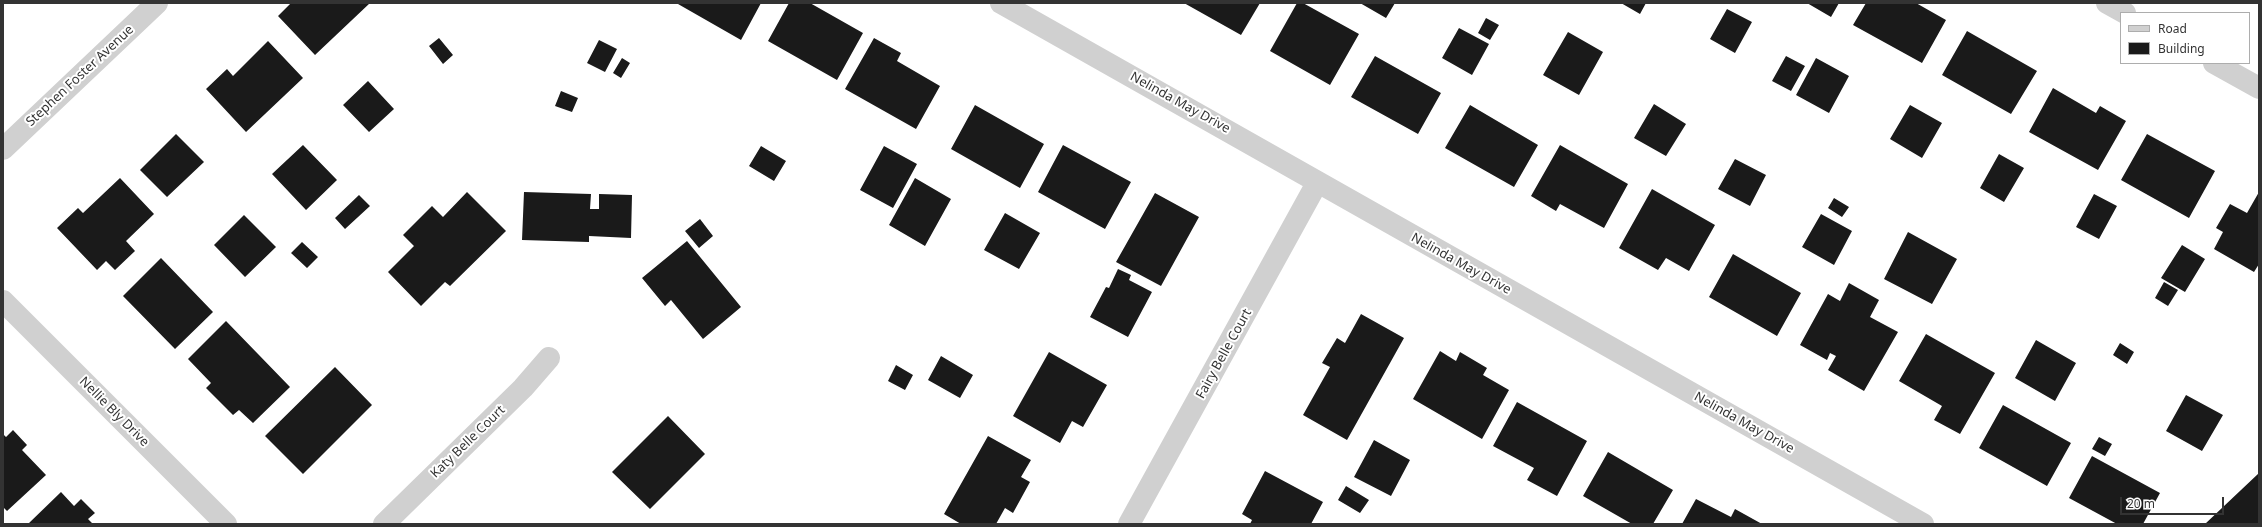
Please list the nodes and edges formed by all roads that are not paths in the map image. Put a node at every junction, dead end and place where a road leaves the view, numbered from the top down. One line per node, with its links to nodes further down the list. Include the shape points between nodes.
1 (158, 3): 7 (street, Stephen Foster Avenue)
2 (1000, 3): 8 (street, Nelinda May Drive, via 1248,141)
3 (2107, 3): 4 (street)
4 (2123, 12)
5 (2216, 64): 6 (street)
6 (2259, 88)
7 (3, 149)
8 (1317, 183): 13 (street, Fairy Belle Court); 14 (street, Nelinda May Drive)
9 (3, 301): 11 (street, Nellie Bly Drive)
10 (549, 358): 12 (street, Katy Belle Court, via 523,388)
11 (226, 524)
12 (384, 524)
13 (1129, 524)
14 (1923, 524)

